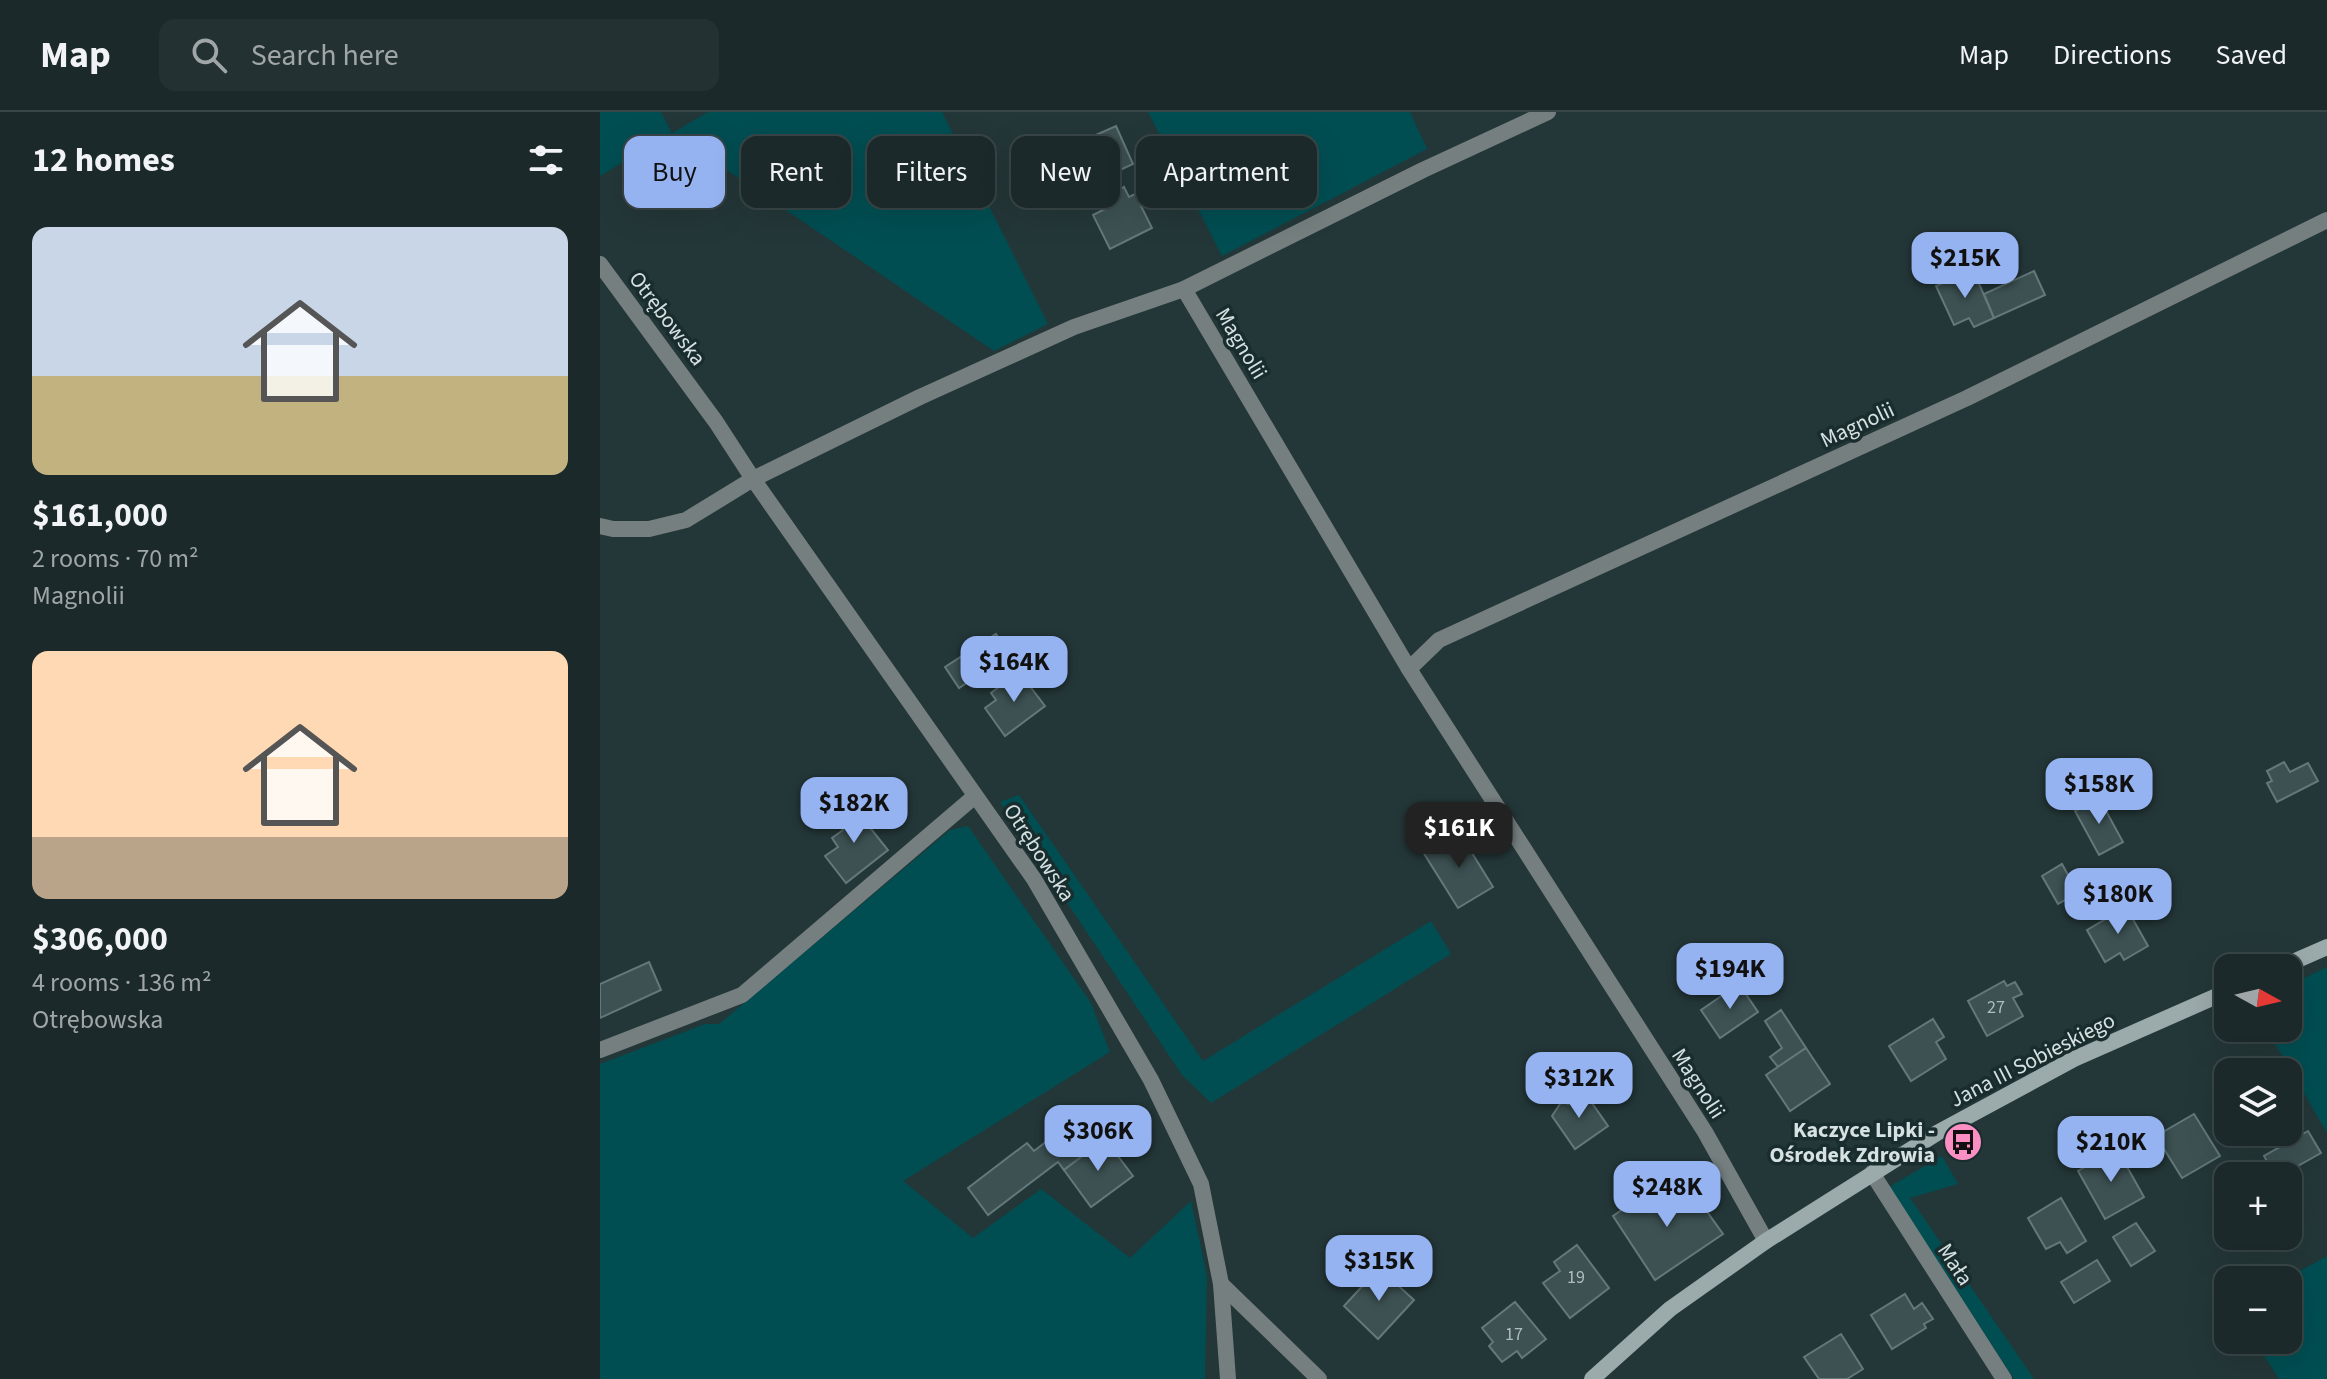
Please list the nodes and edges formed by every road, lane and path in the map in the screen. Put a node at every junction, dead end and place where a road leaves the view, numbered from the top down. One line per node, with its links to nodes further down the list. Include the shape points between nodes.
1 (1548, 112): 4 (street)
2 (2327, 220): 7 (street, Magnolii, via 1967,398 1439,640)
3 (600, 264): 5 (street, Otrębowska)
4 (1184, 289): 5 (street, via 1074,327); 7 (street, Magnolii)
5 (753, 479): 6 (street, via 686,520 649,529); 8 (street, Otrębowska)
6 (600, 526)
7 (1409, 669): 14 (street, Magnolii, via 1705,1132)
8 (975, 796): 12 (street, via 742,995); 15 (street, Otrębowska, via 1034,879 1151,1080 1201,1184)
9 (2327, 947): 10 (street)
10 (2302, 958)
11 (2214, 997): 13 (street, Jana III Sobieskiego, via 2074,1059)
12 (600, 1050)
13 (1872, 1173): 14 (street, Jana III Sobieskiego); 19 (street, Mała)
14 (1766, 1241): 18 (street, Jana III Sobieskiego, via 1670,1309)
15 (1221, 1284): 16 (street, Otrębowska); 17 (street)
16 (1228, 1379)
17 (1319, 1379)
18 (1592, 1379)
19 (2004, 1379)

